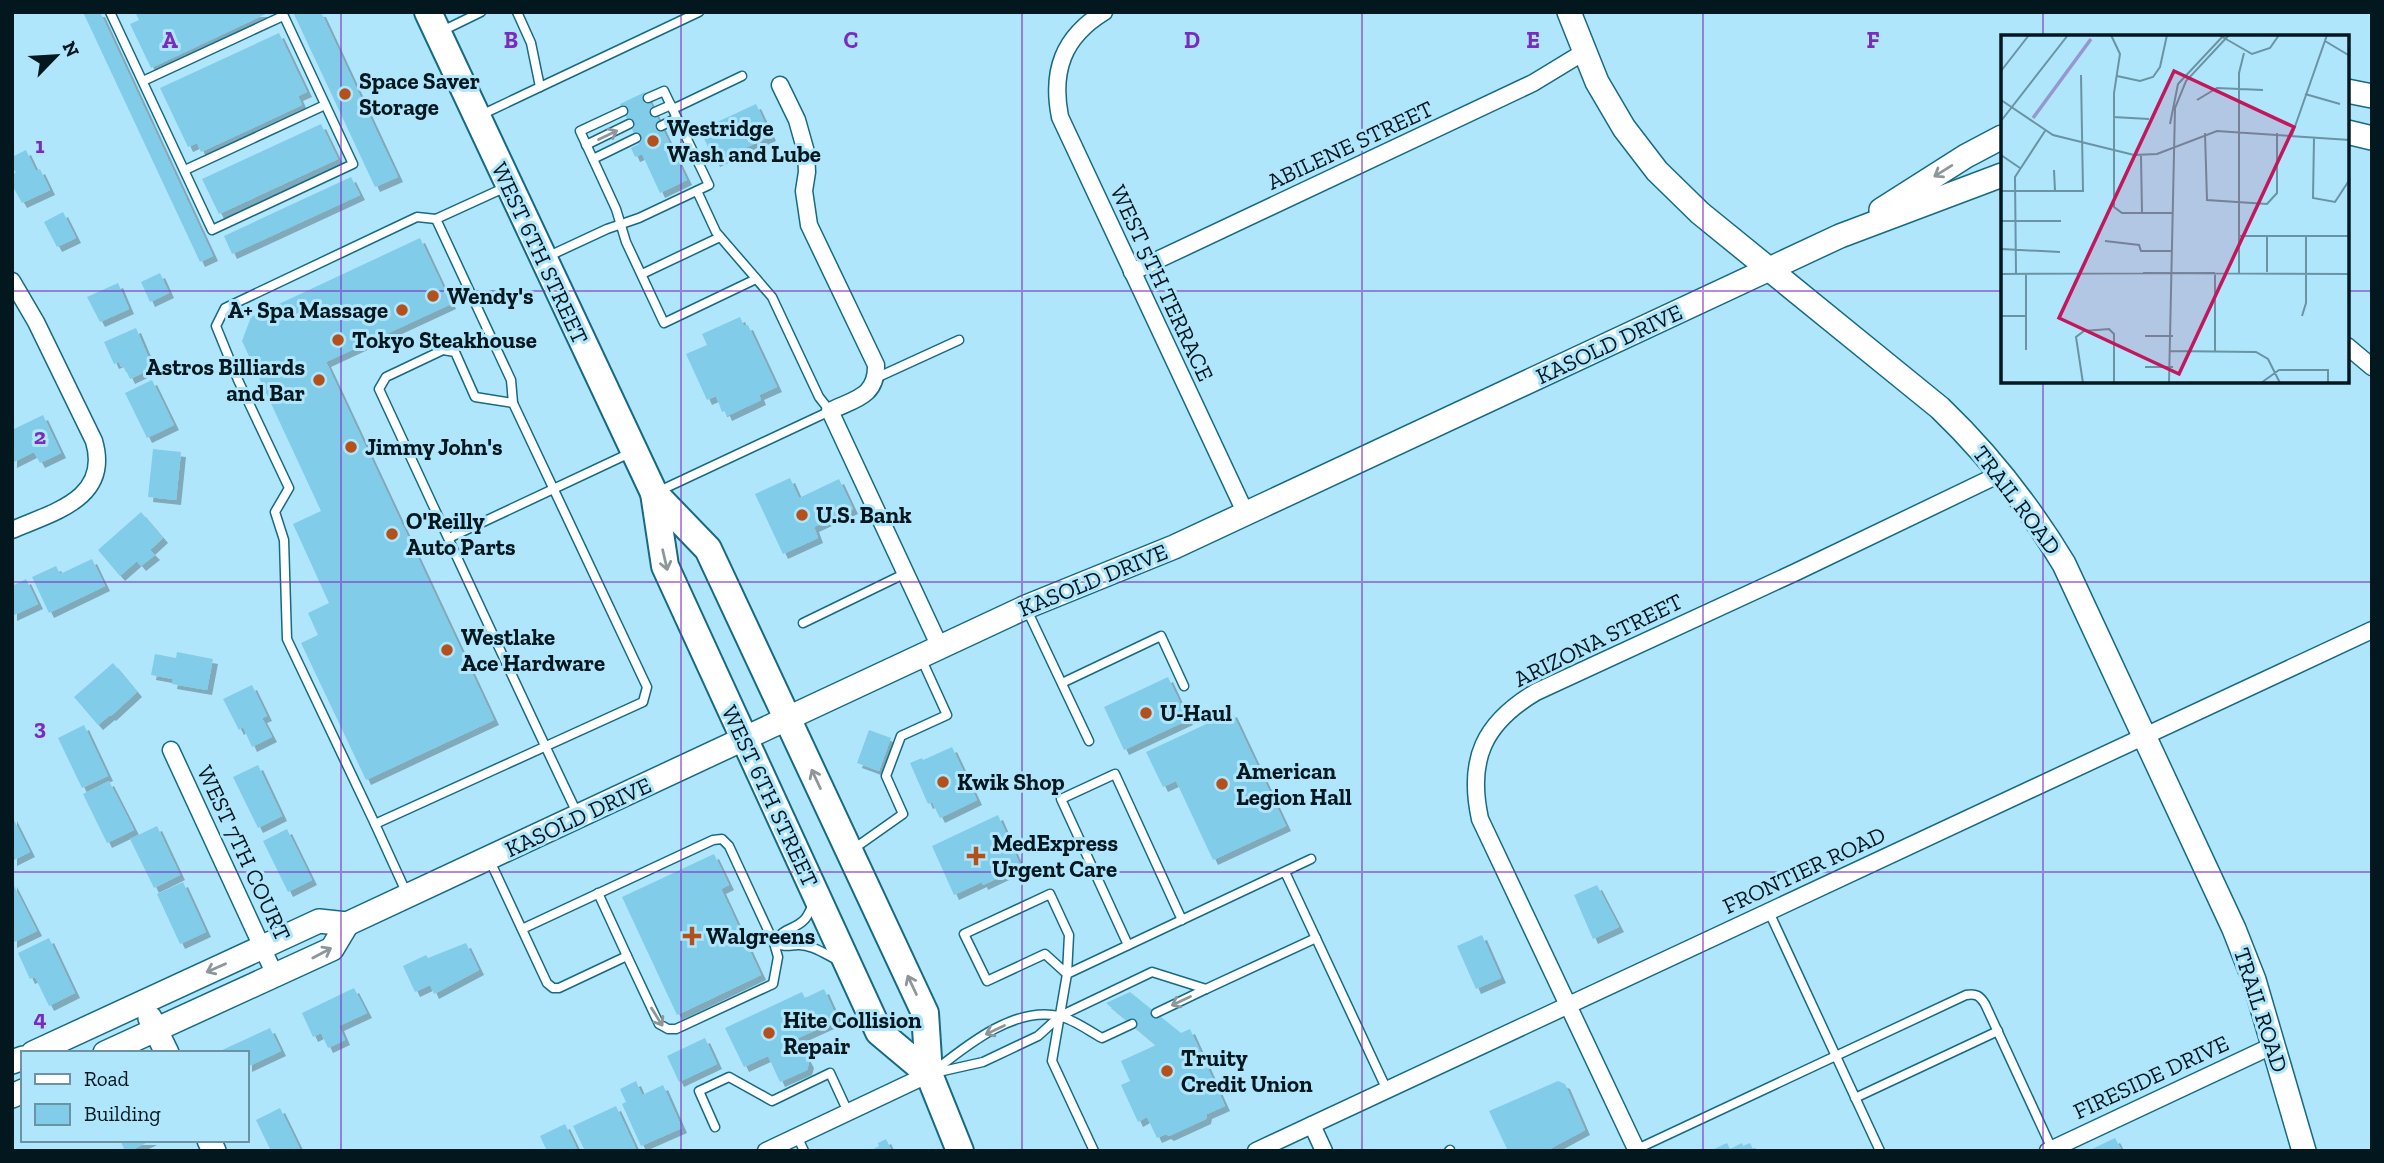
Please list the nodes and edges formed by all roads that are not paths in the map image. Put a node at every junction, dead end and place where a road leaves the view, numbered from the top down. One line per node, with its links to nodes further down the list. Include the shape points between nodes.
1 (110, 12): 11 (lane)
2 (481, 12): 8 (lane)
3 (517, 12): 13 (lane, via 531,43)
4 (699, 12): 13 (lane)
5 (1104, 12): 41 (street, WEST 5TH TERRACE, via 1070,42 1059,66 1056,95 1060,117)
6 (1569, 12): 9 (main road, TRAIL ROAD)
7 (283, 14): 11 (lane); 17 (lane)
8 (433, 23): 21 (main road, WEST 6TH STREET)
9 (1584, 52): 40 (main road, TRAIL ROAD, via 1624,128 1657,171); 41 (street, ABILENE STREET, via 1534,83)
10 (742, 76): 18 (lane)
11 (143, 82): 31 (lane)
12 (780, 85): 48 (street, via 806,152 804,191 809,225 876,365)
13 (540, 87): 21 (lane)
14 (2349, 91): 15 (main road)
15 (2372, 96)
16 (648, 98): 18 (lane, via 664,91)
17 (325, 105): 31 (lane); 31 (lane, via 353,164 212,230)
18 (672, 107): 20 (lane); 22 (lane)
19 (623, 111): 29 (lane, via 580,131)
20 (655, 112)
21 (477, 117): 33 (main road, WEST 6TH STREET)
22 (677, 118): 24 (lane); 34 (lane, via 709,185)
23 (629, 124): 29 (lane, one-way to 23)
24 (662, 126)
25 (2349, 132): 28 (main road)
26 (636, 138): 30 (lane)
27 (2001, 138): 37 (main road, KASOLD DRIVE, one-way to 37)
28 (2372, 138)
29 (586, 145): 30 (lane)
30 (593, 159): 36 (lane)
31 (185, 170)
32 (2001, 175): 37 (main road, KASOLD DRIVE)
33 (509, 186): 35 (lane); 39 (main road, WEST 6TH STREET)
34 (697, 191): 36 (lane); 38 (lane)
35 (436, 219): 49 (lane, via 511,380); 72 (lane, via 417,216 225,307 216,326 289,488 275,512 284,540 287,639)
36 (621, 224): 39 (lane); 42 (lane)
37 (1840, 236): 40 (main road, KASOLD DRIVE)
38 (720, 237): 42 (lane); 43 (lane)
39 (543, 259): 51 (main road, WEST 6TH STREET)
40 (1769, 269): 52 (main road, TRAIL ROAD, via 1940,408); 55 (main road, KASOLD DRIVE)
41 (1132, 272): 55 (street, WEST 5TH TERRACE)
42 (642, 274): 43 (lane, via 664,323)
43 (756, 279): 50 (lane, via 772,297)
44 (12, 281): 56 (street, via 97,452 97,469 84,495)
45 (959, 340): 48 (lane)
46 (2349, 348): 47 (street)
47 (2372, 368)
48 (876, 378): 50 (street, via 866,394)
49 (513, 403): 53 (lane); 57 (lane, via 475,397 455,352 443,350 386,377 379,389)
50 (830, 411): 54 (lane); 58 (street)
51 (634, 451): 53 (lane); 54 (main road, WEST 6TH STREET)
52 (2002, 473): 66 (main road, TRAIL ROAD, via 2064,564); 94 (street, ARIZONA STREET, via 1536,692 1497,721 1483,743 1475,779 1480,818)
53 (554, 488): 57 (lane); 69 (lane, via 647,687 643,702)
54 (654, 493): 65 (main road, WEST 6TH STREET, via 708,549); 67 (main road, WEST 6TH STREET, one-way to 67, via 665,566)
55 (1246, 514): 59 (main road, KASOLD DRIVE)
56 (12, 530)
57 (449, 538): 69 (lane)
58 (906, 573): 60 (lane); 62 (street)
59 (1026, 607): 62 (main road, KASOLD DRIVE); 63 (lane)
60 (803, 623)
61 (2372, 630): 66 (street, FRONTIER ROAD)
62 (930, 652): 65 (main road, KASOLD DRIVE); 73 (lane, via 947,715 901,736 886,776 903,814)
63 (1062, 683): 64 (lane, via 1161,636); 68 (lane)
64 (1184, 686)
65 (788, 719): 67 (main road, KASOLD DRIVE); 73 (main road, WEST 6TH STREET, one-way to 65)
66 (2144, 736): 80 (street, FRONTIER ROAD); 100 (main road, TRAIL ROAD, via 2234,929)
67 (744, 739): 71 (main road, KASOLD DRIVE); 79 (main road, WEST 6TH STREET)
68 (1089, 741)
69 (546, 747): 71 (lane); 72 (lane)
70 (171, 750): 87 (street, WEST 7TH COURT)
71 (579, 816): 74 (main road, KASOLD DRIVE)
72 (375, 824): 78 (lane)
73 (850, 851): 105 (main road, WEST 6TH STREET, one-way to 73, via 925,1013)
74 (488, 859): 78 (main road, KASOLD DRIVE); 83 (lane)
75 (1311, 859): 76 (lane)
76 (1285, 872): 81 (lane); 84 (lane)
77 (598, 893): 83 (lane); 85 (lane, via 722,839); 88 (lane)
78 (408, 896): 82 (main road, KASOLD DRIVE)
79 (817, 897): 85 (lane, via 807,917 781,932); 89 (main road, WEST 6TH STREET)
80 (1769, 912): 94 (street, FRONTIER ROAD); 104 (lane)
81 (1182, 920): 86 (lane); 86 (lane, via 1115,774 1061,799)
82 (347, 925): 87 (main road, KASOLD DRIVE, via 319,921); 91 (main road, KASOLD DRIVE, one-way to 82, via 332,949)
83 (522, 929): 88 (lane, via 553,988)
84 (1316, 938): 92 (lane); 106 (lane)
85 (774, 943): 88 (lane, one-way to 85, via 659,1024 676,1029 773,984 778,957); 89 (lane, via 820,951)
86 (1128, 945): 90 (lane)
87 (262, 947): 91 (street, WEST 7TH COURT); 93 (main road, KASOLD DRIVE, one-way to 93)
88 (627, 956)
89 (849, 967): 105 (main road, WEST 6TH STREET, via 878,1032)
90 (1067, 974): 90 (lane, via 1069,935 1049,894 964,934 987,981 1045,954); 96 (lane)
91 (275, 975): 98 (main road, KASOLD DRIVE)
92 (1206, 989): 95 (lane, one-way to 95); 96 (lane, via 1152,972)
93 (143, 1001): 98 (main road); 101 (main road, KASOLD DRIVE)
94 (1569, 1005): 106 (street, FRONTIER ROAD); 112 (street)
95 (1156, 1013)
96 (1060, 1016): 97 (lane, via 1102,1038); 105 (lane, via 1038,1036 982,1062); 105 (lane, one-way to 105, via 1028,1014 971,1042); 116 (lane, via 1052,1061)
97 (1132, 1024)
98 (156, 1030): 102 (main road, KASOLD DRIVE); 103 (main road)
99 (1998, 1031): 104 (lane, via 1986,1004 1974,993); 107 (lane); 113 (lane)
100 (2274, 1045): 113 (street, FIRESIDE DRIVE); 120 (main road, TRAIL ROAD)
101 (32, 1051)
102 (109, 1051)
103 (166, 1051)
104 (1836, 1056): 107 (lane); 112 (lane)
105 (929, 1074): 108 (street); 115 (main road, WEST 6TH STREET)
106 (1387, 1090): 109 (street, FRONTIER ROAD)
107 (1855, 1098): 119 (lane)
108 (848, 1112): 110 (lane, via 830,1073 772,1101 729,1077 699,1091); 111 (street)
109 (1312, 1125): 117 (street, FRONTIER ROAD); 118 (street)
110 (716, 1127)
111 (801, 1143): 114 (street)
112 (1636, 1150)
113 (2050, 1150)
114 (765, 1151)
115 (960, 1151)
116 (1094, 1151)
117 (1256, 1151)
118 (1324, 1151)
119 (1880, 1151)
120 (2304, 1151)

